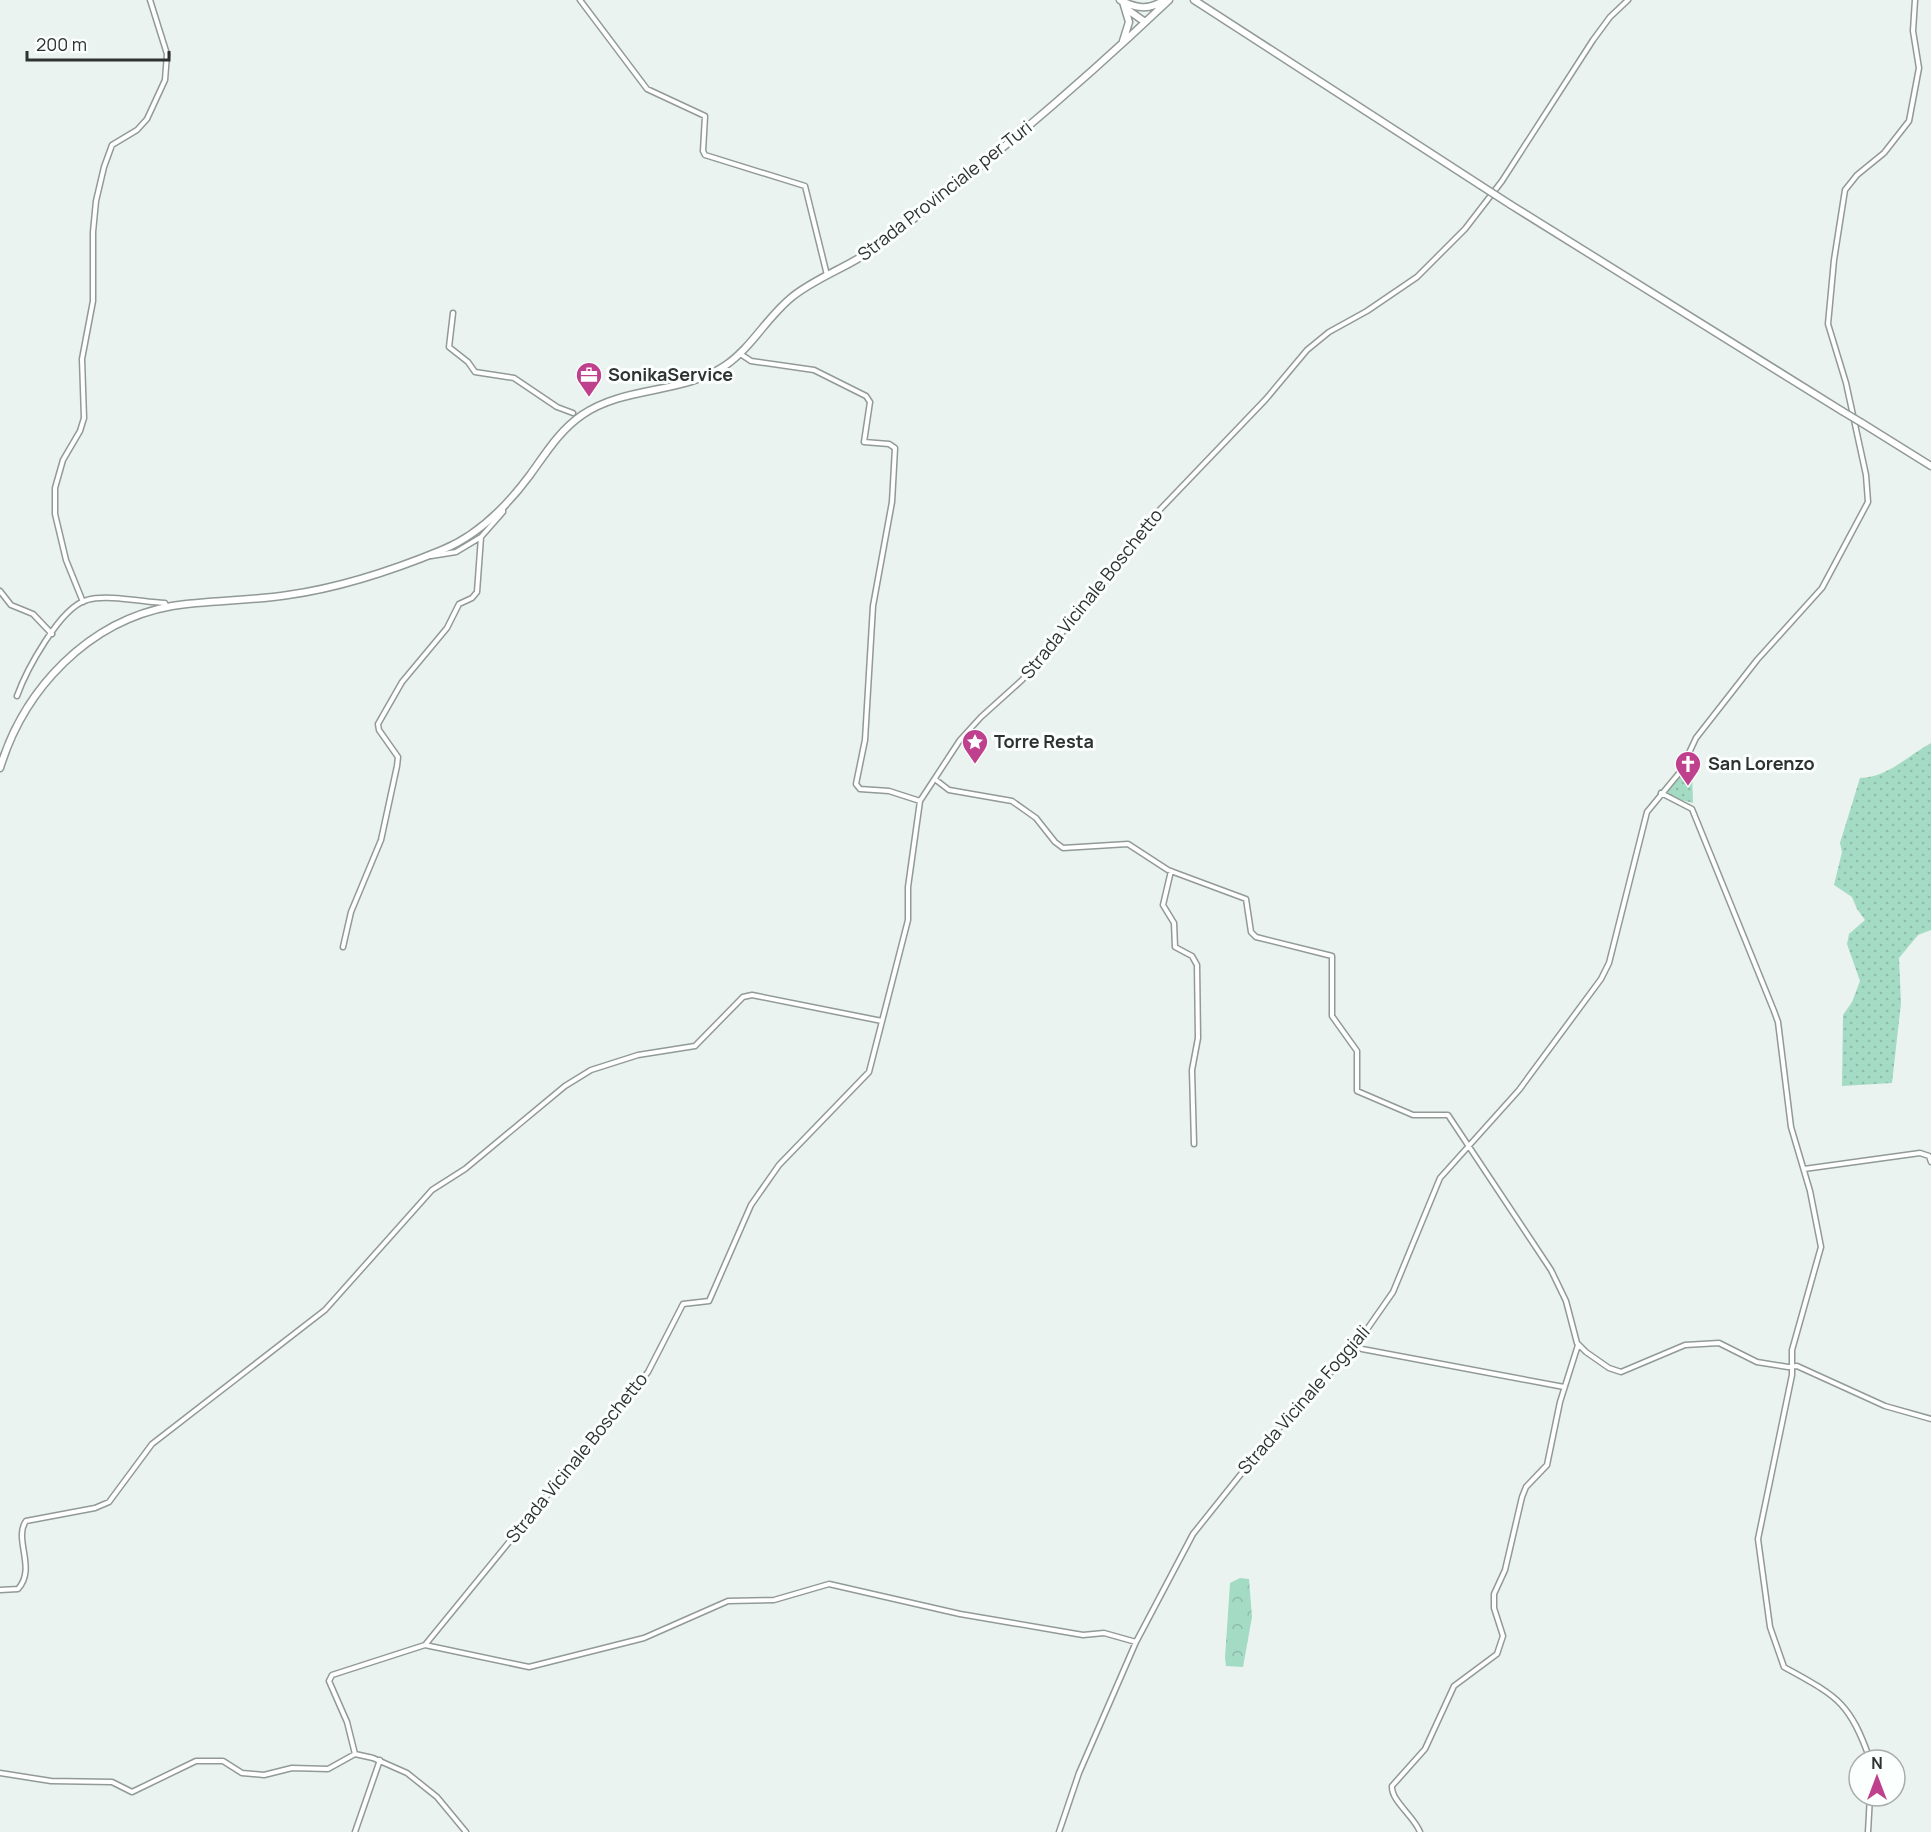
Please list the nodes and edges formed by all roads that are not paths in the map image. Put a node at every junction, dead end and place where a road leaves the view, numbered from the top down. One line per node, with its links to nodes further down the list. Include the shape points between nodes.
1 (150, 0): 21 (street, via 167,54 165,80 147,119 112,145 104,167 93,232 93,301 82,359 84,418 63,460 55,488 55,514 66,560)
2 (580, 0): 12 (street, via 647,89 705,116 705,155 805,186)
3 (1167, 0): 8 (main road, via 1150,8); 10 (main road, Strada Provinciale per Turi)
4 (1628, 0): 26 (street, Strada Vicinale Boschetto, via 1610,17 1477,216 1449,247 1389,297 1329,332 1307,350 1266,399 1151,519 1127,556 1022,680 968,729)
5 (1916, 0): 27 (street, Strada Vicinale Foggiali, via 1913,31 1919,68 1910,116 1884,153 1845,190 1833,260 1828,324 1843,370 1866,475 1868,502 1822,588 1757,660 1696,738 1680,772)
6 (1121, 1): 8 (main road); 9 (main road)
7 (1197, 2): 16 (main road, bridge, via 1511,205)
8 (1134, 6): 10 (main road)
9 (1127, 10): 10 (main road); 11 (main road, via 1128,30)
10 (1145, 22): 11 (main road, Strada Provinciale per Turi)
11 (1121, 46): 12 (main road, Strada Provinciale per Turi, via 954,187 864,256)
12 (827, 275): 14 (main road, Strada Provinciale per Turi, via 791,297)
13 (453, 313): 15 (street, via 449,347 475,372 514,378 557,407)
14 (739, 352): 17 (main road, Strada Provinciale per Turi, via 725,365 692,382 625,395 587,412 555,439); 28 (street, via 751,362 814,370 866,396 870,402 864,442 895,448 890,513 873,606 865,740 856,784 860,789 889,791)
15 (573, 413)
16 (1931, 466)
17 (503, 507): 18 (street); 19 (main road, Strada Provinciale per Turi, via 469,536)
18 (481, 537): 19 (street, via 456,552); 30 (street, via 477,592 462,600 447,628 409,671 378,724 394,748 398,766 381,840 351,912)
19 (429, 555): 22 (main road, Strada Provinciale per Turi, via 304,592)
20 (0, 591): 23 (street, via 11,605 33,614)
21 (83, 602): 22 (street, via 102,599 165,603); 23 (street)
22 (167, 607): 25 (main road, Strada Provinciale per Turi, via 117,626 88,642 60,666 25,709)
23 (52, 634): 24 (street, via 26,672)
24 (17, 696)
25 (0, 768)
26 (936, 780): 28 (street, Strada Vicinale Boschetto); 29 (street, via 950,790 1012,801 1036,818 1062,848 1128,844)
27 (1661, 793): 33 (street, Strada Vicinale Foggiali, via 1643,818 1609,963 1601,979 1519,1090); 35 (street, via 1692,809 1774,1011 1791,1127)
28 (920, 801): 31 (street, Strada Vicinale Boschetto, via 908,886 908,920)
29 (1171, 871): 32 (street, via 1163,905 1174,923 1175,947 1192,956 1197,965 1198,1038 1192,1070); 33 (street, via 1246,898 1251,932 1256,937 1332,956 1332,1016 1357,1051 1357,1091 1413,1115 1444,1113)
30 (343, 947)
31 (883, 1021): 41 (street, via 752,995 743,997 695,1046 638,1055 581,1074 465,1169 432,1190 325,1310 152,1444 109,1502 26,1521 22,1529 26,1570 20,1586); 43 (street, Strada Vicinale Boschetto, via 869,1072 779,1165 751,1205 709,1300 683,1304 648,1372)
32 (1194, 1144)
33 (1469, 1144): 36 (street, via 1551,1270 1566,1301); 37 (street, Strada Vicinale Foggiali, via 1436,1185 1393,1292)
34 (1931, 1162): 35 (street, via 1929,1156 1920,1153)
35 (1803, 1169): 38 (street, via 1821,1246 1794,1342)
36 (1578, 1344): 38 (street, via 1621,1372 1669,1350 1699,1342 1725,1344 1757,1362); 39 (street)
37 (1356, 1345): 39 (street); 42 (street, Strada Vicinale Foggiali, via 1255,1455 1193,1534)
38 (1792, 1366): 40 (street, via 1885,1406); 44 (street, via 1758,1534 1770,1627 1784,1666 1824,1689 1849,1711)
39 (1564, 1387): 52 (street, via 1547,1464 1526,1487 1494,1594 1503,1636 1500,1649 1454,1686 1425,1749 1392,1786 1392,1796 1412,1816)
40 (1931, 1419)
41 (0, 1590)
42 (1136, 1642): 43 (street, via 1104,1633 1083,1635 960,1614 829,1584 774,1600 728,1601 644,1638 529,1667); 51 (street, Strada Vicinale Foggiali, via 1079,1773)
43 (425, 1645): 45 (street, via 332,1675 329,1681)
44 (1865, 1748)
45 (355, 1754): 46 (street); 47 (street, via 328,1769 299,1767 264,1774 242,1773 223,1761 196,1761 132,1792 102,1780 51,1781)
46 (380, 1760): 49 (street); 50 (street, via 407,1773 437,1797)
47 (0, 1773)
48 (1869, 1808): 53 (street)
49 (355, 1832)
50 (466, 1832)
51 (1059, 1832)
52 (1420, 1832)
53 (1868, 1832)

